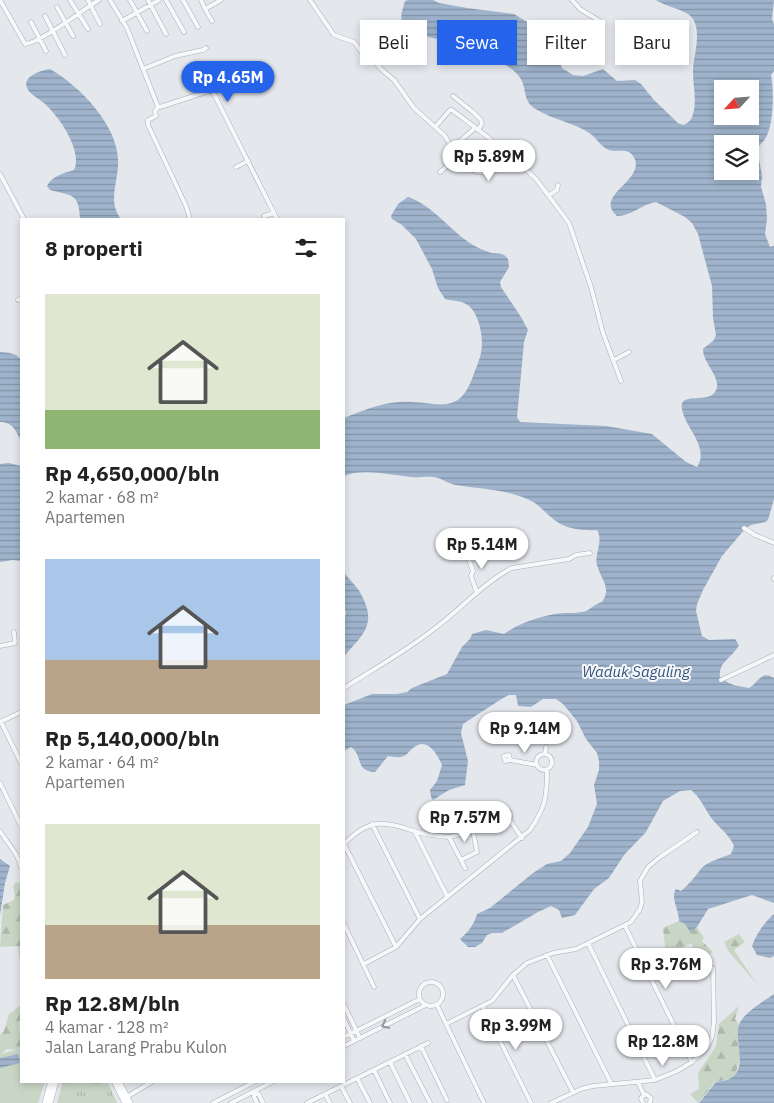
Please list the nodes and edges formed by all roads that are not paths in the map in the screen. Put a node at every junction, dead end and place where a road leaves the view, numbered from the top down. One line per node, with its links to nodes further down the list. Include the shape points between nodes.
1 (0, 0): 35 (street, via 25,44)
2 (70, 0): 20 (street)
3 (88, 0): 15 (street)
4 (99, 0): 15 (street)
5 (110, 0): 23 (street)
6 (130, 0): 19 (street)
7 (148, 0): 16 (street)
8 (159, 0): 16 (street)
9 (166, 0): 32 (street)
10 (183, 0): 28 (street)
11 (200, 0): 18 (street)
12 (310, 0): 42 (street, via 334,35 354,42 363,54 372,58 394,80 414,108)
13 (572, 0): 22 (street)
14 (218, 1): 18 (street)
15 (91, 5): 20 (street); 27 (street)
16 (150, 5): 19 (street); 33 (street)
17 (57, 7): 26 (street)
18 (205, 8): 24 (street)
19 (137, 13): 23 (street); 31 (street)
20 (79, 14): 26 (street); 29 (street)
21 (45, 16): 30 (street)
22 (598, 20)
23 (122, 21): 39 (street)
24 (212, 21)
25 (31, 22): 35 (street)
26 (66, 22): 30 (street); 34 (street)
27 (100, 24)
28 (198, 27)
29 (88, 29)
30 (52, 30): 35 (street); 38 (street)
31 (147, 31)
32 (184, 32)
33 (166, 34)
34 (73, 36)
35 (39, 38): 37 (street)
36 (206, 48): 39 (street)
37 (46, 51)
38 (65, 55)
39 (143, 69): 41 (street)
40 (453, 96): 43 (street, via 480,118 482,124)
41 (158, 107): 47 (street, via 212,90); 59 (street, via 156,116 148,120 148,125)
42 (436, 126): 43 (street, via 451,110); 44 (street)
43 (476, 129): 44 (street); 45 (street)
44 (452, 146): 46 (street)
45 (497, 147): 48 (street); 50 (street)
46 (458, 157): 50 (street); 51 (street)
47 (248, 161): 49 (street); 56 (street)
48 (510, 161): 50 (street, via 489,172); 55 (street, via 521,165)
49 (236, 167)
50 (471, 169)
51 (440, 172)
52 (0, 174): 53 (street)
53 (2, 182): 58 (street)
54 (558, 185): 55 (street, via 557,190)
55 (549, 195): 62 (street, via 569,223)
56 (274, 213): 57 (street); 60 (street)
57 (264, 216)
58 (23, 218)
59 (190, 218)
60 (276, 218)
61 (629, 352): 62 (street)
62 (614, 360): 63 (street)
63 (621, 381)
64 (744, 528): 65 (street)
65 (774, 543)
66 (590, 553): 68 (street, via 512,568)
67 (467, 554): 68 (street)
68 (477, 593): 73 (street, via 434,630)
69 (14, 632): 70 (street, via 14,643)
70 (0, 646)
71 (774, 655): 72 (street)
72 (721, 680)
73 (345, 687)
74 (20, 712): 75 (street)
75 (0, 722): 79 (street)
76 (546, 747): 77 (street)
77 (545, 754): 80 (street, via 537,757); 81 (street, via 552,759)
78 (510, 760): 80 (street)
79 (20, 761)
80 (536, 766): 81 (street)
81 (547, 770): 93 (street, via 546,799 541,814)
82 (0, 782): 83 (street)
83 (2, 791): 85 (street)
84 (20, 810): 85 (street)
85 (15, 813): 87 (street)
86 (509, 819): 93 (street)
87 (20, 824)
88 (372, 824): 90 (street, via 389,823); 94 (street, via 353,834); 100 (street)
89 (0, 831): 97 (street, via 16,853)
90 (414, 832): 92 (street); 99 (street)
91 (697, 832): 101 (street, via 648,867 640,881 640,909)
92 (449, 837): 96 (street); 96 (street, via 473,831 477,852)
93 (522, 838): 99 (street)
94 (345, 843)
95 (345, 846): 104 (street)
96 (461, 860): 98 (street)
97 (20, 865)
98 (465, 868)
99 (447, 896): 100 (street)
100 (420, 918): 104 (street)
101 (625, 926): 103 (street); 127 (street)
102 (345, 932): 106 (street)
103 (588, 943): 105 (street); 130 (street)
104 (396, 947): 106 (street)
105 (547, 955): 108 (street, via 527,963); 139 (street)
106 (364, 964): 109 (street)
107 (714, 968): 127 (street, via 712,1037 707,1048)
108 (513, 975): 113 (street, via 492,1001); 142 (street)
109 (374, 987)
110 (420, 999): 111 (street); 112 (street, via 421,988 430,982 435,983 443,991); 117 (street)
111 (426, 1005): 112 (street); 120 (street, one-way to 120)
112 (437, 1005): 116 (street)
113 (483, 1006): 116 (street); 162 (street)
114 (345, 1007): 117 (street)
115 (345, 1021): 118 (street)
116 (446, 1024): 161 (street)
117 (356, 1031): 118 (street); 120 (street)
118 (351, 1034): 119 (street); 121 (street)
119 (345, 1037)
120 (360, 1038): 121 (street)
121 (354, 1041): 123 (street)
122 (428, 1043): 124 (street)
123 (345, 1046)
124 (421, 1046): 125 (street); 146 (street)
125 (405, 1054): 126 (street); 160 (street)
126 (390, 1062): 128 (street); 159 (street)
127 (692, 1062): 130 (street)
128 (374, 1070): 129 (street); 158 (street)
129 (357, 1078): 140 (street); 157 (street)
130 (655, 1080): 131 (street)
131 (638, 1082): 139 (street); 144 (street)
132 (50, 1083): 148 (street)
133 (55, 1083): 149 (street)
134 (115, 1083): 145 (street)
135 (120, 1083): 145 (street)
136 (150, 1083): 145 (street)
137 (252, 1083): 151 (street)
138 (270, 1083): 141 (street)
139 (611, 1083): 142 (street)
140 (341, 1086): 143 (street); 156 (street)
141 (255, 1091): 152 (street); 153 (street); 154 (street)
142 (573, 1092): 163 (street)
143 (325, 1094): 147 (street); 155 (street)
144 (644, 1095): 164 (street, via 641,1098); 165 (street, via 650,1097)
145 (125, 1100): 150 (street)
146 (447, 1100)
147 (309, 1102)
148 (45, 1103)
149 (50, 1103)
150 (130, 1103)
151 (213, 1103)
152 (231, 1103)
153 (257, 1103)
154 (263, 1103)
155 (330, 1103)
156 (350, 1103)
157 (370, 1103)
158 (390, 1103)
159 (410, 1103)
160 (430, 1103)
161 (484, 1103)
162 (531, 1103)
163 (551, 1103)
164 (643, 1103)
165 (650, 1103)

